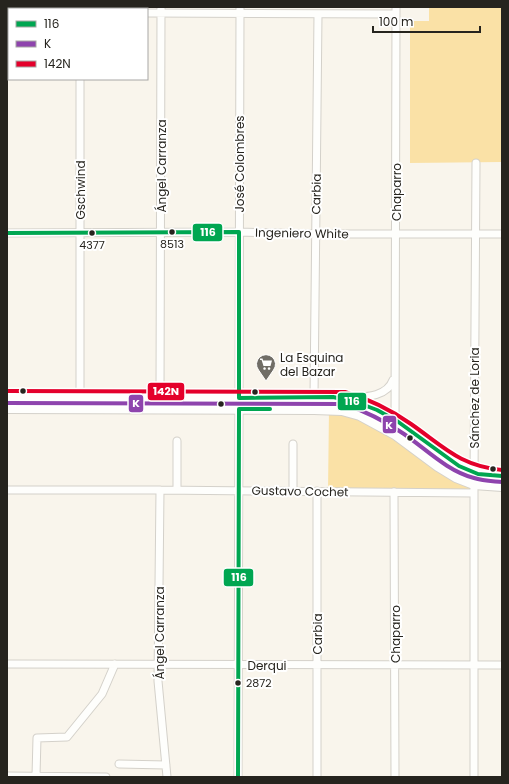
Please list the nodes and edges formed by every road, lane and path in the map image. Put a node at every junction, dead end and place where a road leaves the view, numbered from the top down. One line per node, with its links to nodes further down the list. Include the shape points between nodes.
1 (161, 10): 2 (street); 4 (street); 10 (street, Ángel Carranza)
2 (240, 10): 5 (street); 8 (street, José Colombres)
3 (396, 11): 5 (street); 13 (street, Chaparro)
4 (148, 13)
5 (318, 14): 12 (street, Carbia)
6 (80, 80): 9 (street, Gschwind)
7 (476, 162): 14 (street, Sánchez de Loria)
8 (239, 232): 10 (street, Ingeniero White); 12 (street, Ingeniero White); 21 (street, José Colombres)
9 (80, 233): 10 (street, Ingeniero White); 11 (street, Ingeniero White); 18 (street, Gschwind)
10 (160, 233): 20 (street, Ángel Carranza)
11 (7, 234)
12 (316, 234): 13 (street, Ingeniero White); 19 (street, Carbia)
13 (396, 234): 14 (street, Ingeniero White); 16 (street, Chaparro)
14 (476, 234): 15 (street, Ingeniero White); 29 (street, Sánchez de Loria)
15 (502, 234)
16 (395, 376): 22 (street, via 390,388 381,394); 25 (street, Chaparro)
17 (7, 397): 18 (main road)
18 (80, 397): 20 (main road)
19 (314, 397): 21 (main road); 22 (main road)
20 (160, 398): 21 (main road)
21 (239, 398): 24 (street, José Colombres)
22 (344, 398): 25 (main road, via 380,411)
23 (7, 408): 24 (main road)
24 (239, 409): 26 (main road, via 342,410 360,415); 36 (street, José Colombres)
25 (394, 421): 26 (street, Chaparro); 29 (main road, via 416,434 440,454)
26 (395, 434): 32 (main road, via 438,466)
27 (177, 441): 35 (street)
28 (293, 444): 37 (street)
29 (474, 473): 30 (main road); 32 (street, Sánchez de Loria)
30 (502, 476)
31 (502, 486): 32 (main road)
32 (474, 488): 39 (street, Gustavo Cochet); 46 (street, Sánchez de Loria)
33 (7, 490): 34 (street, Gustavo Cochet)
34 (160, 490): 35 (street, Gustavo Cochet); 42 (street, Ángel Carranza)
35 (177, 490): 36 (street, Gustavo Cochet)
36 (239, 490): 37 (street, Gustavo Cochet); 43 (street, José Colombres)
37 (293, 491): 38 (street, Gustavo Cochet)
38 (317, 491): 39 (street, Gustavo Cochet); 44 (street, Carbia)
39 (394, 492): 45 (street, Chaparro)
40 (7, 664): 41 (street, Derqui)
41 (115, 664): 42 (street, Derqui); 51 (street, via 102,694 67,738 37,738)
42 (158, 664): 43 (street, Derqui); 49 (street, Ángel Carranza)
43 (238, 664): 44 (street, Derqui); 54 (street, José Colombres)
44 (317, 665): 45 (street, Derqui); 55 (street, Carbia)
45 (395, 665): 46 (street, Derqui); 56 (street, Chaparro)
46 (474, 665): 47 (street, Derqui); 57 (street, Sánchez de Loria)
47 (502, 665)
48 (119, 764): 49 (street)
49 (166, 765): 53 (street, Ángel Carranza)
50 (7, 776): 51 (street)
51 (36, 776): 52 (street)
52 (106, 777)
53 (167, 777)
54 (238, 777)
55 (317, 777)
56 (395, 777)
57 (474, 777)

